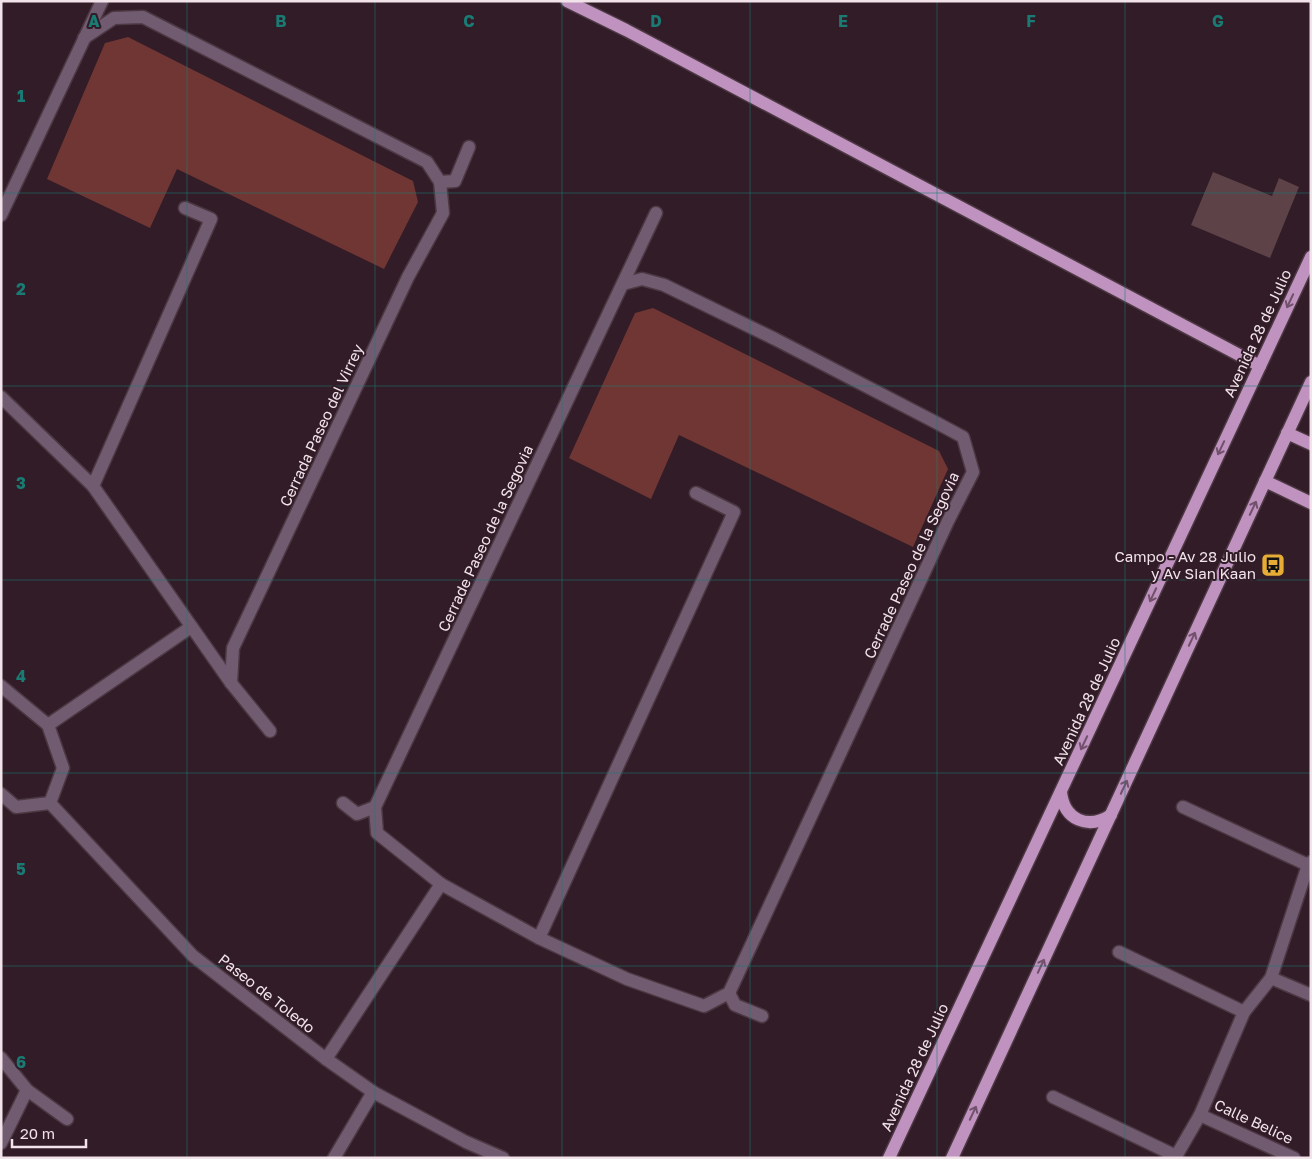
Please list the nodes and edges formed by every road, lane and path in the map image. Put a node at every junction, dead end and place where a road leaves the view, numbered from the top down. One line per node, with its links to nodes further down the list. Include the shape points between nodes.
1 (102, 1): 3 (street)
2 (567, 1): 11 (main road)
3 (84, 38): 5 (street, Cerrada Paseo del Virrey, via 114,18 143,17 427,162); 8 (street)
4 (469, 148): 5 (street, via 455,181)
5 (440, 182): 21 (street, Cerrada Paseo del Virrey, via 444,212 408,277 233,648)
6 (185, 208): 17 (street, via 211,219)
7 (656, 213): 10 (street, Cerrade Paseo de la Segovia)
8 (1, 215)
9 (1311, 257): 11 (main road, Avenida 28 de Julio, one-way to 11)
10 (623, 284): 29 (street, Cerrade Paseo de la Segovia); 37 (street, Cerrade Paseo de la Segovia, via 642,279 664,285 937,423 963,437 973,472)
11 (1260, 366): 25 (main road, Avenida 28 de Julio, one-way to 25)
12 (1311, 382): 14 (main road)
13 (1, 397): 17 (street)
14 (1287, 433): 15 (main road); 16 (main road)
15 (1311, 444)
16 (1265, 481): 19 (main road); 31 (main road, one-way to 16)
17 (93, 486): 20 (street)
18 (696, 493): 34 (street, via 734,512)
19 (1311, 503)
20 (191, 627): 21 (street); 23 (street)
21 (231, 683): 24 (street)
22 (1, 686): 23 (street)
23 (48, 725): 27 (street, via 63,768)
24 (270, 731)
25 (1062, 792): 31 (main road, via 1062,801 1074,818 1094,822); 52 (main road, Avenida 28 de Julio)
26 (1, 794): 27 (street, via 16,807)
27 (50, 803): 42 (street, Paseo de Toledo, via 193,956)
28 (343, 803): 29 (street, via 358,814)
29 (375, 807): 33 (street, Cerrade Paseo de la Segovia, via 377,832)
30 (1183, 807): 32 (street)
31 (1111, 815): 53 (main road, one-way to 31)
32 (1309, 864): 36 (street)
33 (442, 884): 34 (street, Cerrade Paseo de la Segovia); 42 (street)
34 (539, 938): 37 (street, Cerrade Paseo de la Segovia, via 627,979 704,1006)
35 (1119, 952): 39 (street)
36 (1271, 978): 38 (street); 39 (street)
37 (729, 993): 40 (street, via 735,1005)
38 (1311, 994)
39 (1244, 1012): 46 (street)
40 (762, 1016)
41 (1, 1058): 43 (street)
42 (326, 1059): 44 (street, Paseo de Toledo)
43 (28, 1090): 47 (street); 48 (street)
44 (373, 1092): 50 (street); 51 (street, Paseo de Toledo, via 466,1142)
45 (1053, 1097): 49 (street)
46 (1200, 1115): 49 (street); 54 (street, Calle Belice)
47 (67, 1119)
48 (1, 1143)
49 (1175, 1157)
50 (334, 1158)
51 (504, 1158)
52 (889, 1158)
53 (952, 1158)
54 (1294, 1158)

